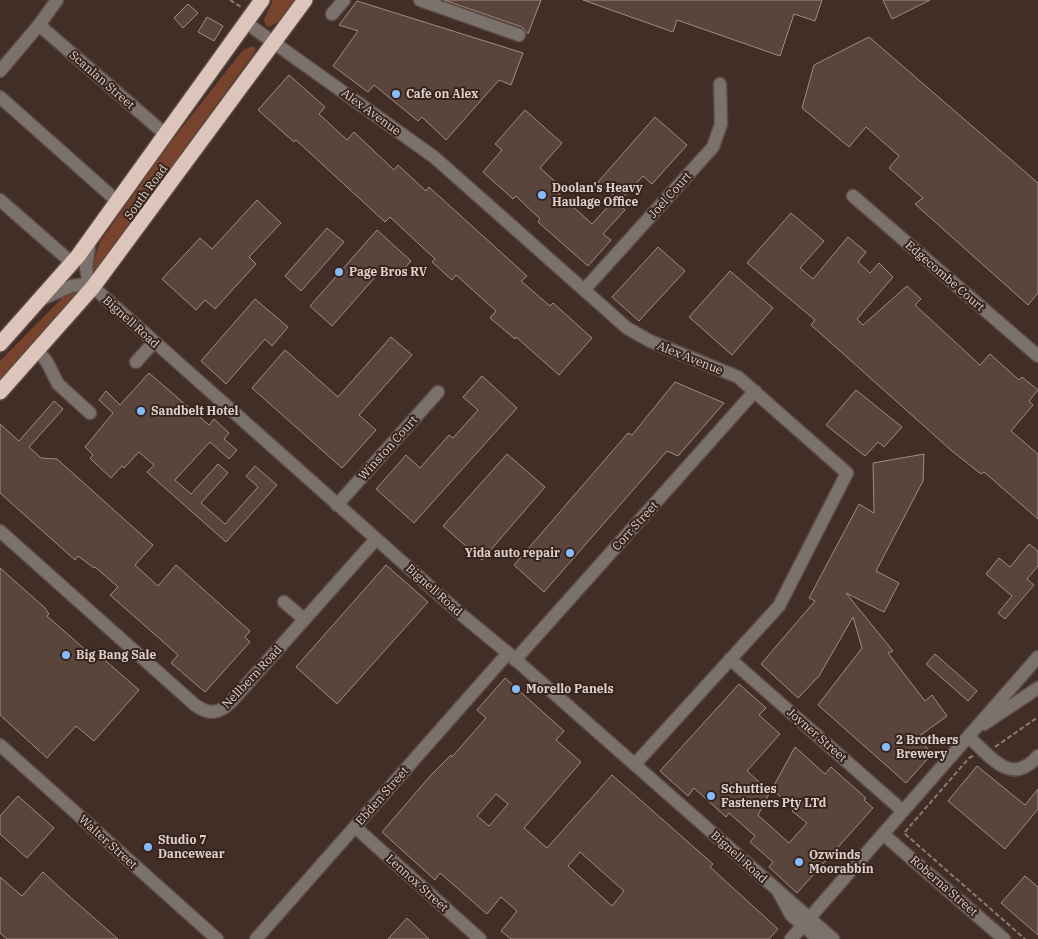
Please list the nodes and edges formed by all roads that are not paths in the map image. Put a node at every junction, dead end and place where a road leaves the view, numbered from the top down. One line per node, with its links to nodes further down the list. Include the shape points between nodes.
1 (57, 0): 8 (street)
2 (262, 0): 7 (highway, South Road)
3 (305, 0): 10 (highway, South Road)
4 (344, 0): 6 (street)
5 (420, 0): 9 (street)
6 (332, 14)
7 (245, 22): 10 (street, Alex Avenue); 14 (highway, South Road)
8 (39, 25): 11 (street); 14 (street, Scanlan Street)
9 (519, 36)
10 (274, 42): 20 (highway, South Road); 21 (street, Alex Avenue, via 434,157)
11 (0, 71)
12 (720, 84): 21 (street, Joel Court, via 721,124 713,147)
13 (0, 97): 17 (street)
14 (165, 134): 17 (highway, South Road)
15 (853, 196): 26 (street, Edgecombe Court)
16 (0, 200): 19 (street)
17 (117, 201): 18 (highway, South Road)
18 (91, 238): 19 (highway, South Road); 20 (street, via 86,268)
19 (72, 263): 22 (highway, South Road)
20 (91, 286): 22 (street, via 72,286); 23 (street, Bignell Road); 25 (highway, South Road)
21 (584, 290): 30 (street, Alex Avenue, via 638,336 738,377)
22 (40, 300): 24 (highway, South Road)
23 (154, 342): 27 (street); 32 (street, Bignell Road)
24 (0, 344)
25 (38, 351): 28 (highway, South Road); 31 (street, via 58,384)
26 (1038, 356)
27 (136, 362)
28 (0, 392)
29 (438, 392): 32 (street, Winston Court)
30 (754, 392): 37 (street, Corr Street); 39 (street, Alex Avenue, via 847,474 779,606)
31 (90, 413)
32 (337, 505): 34 (street, Bignell Road)
33 (0, 531): 36 (street, Nellbern Road, via 195,705 207,712 218,712 227,706)
34 (376, 539): 36 (street, Nellbern Road); 37 (street, Bignell Road)
35 (284, 602): 36 (street)
36 (304, 619)
37 (512, 656): 44 (street, Bignell Road); 46 (street, Ebden Street)
38 (1038, 657): 41 (street)
39 (730, 658): 44 (street, Alex Avenue); 45 (street, Joyner Street)
40 (1038, 688): 41 (street)
41 (970, 735): 43 (street, via 986,753 1004,767 1016,771 1027,767); 45 (street)
42 (0, 745): 49 (street, Walter Street)
43 (1038, 756)
44 (635, 764): 48 (street, Bignell Road, via 778,891 789,912)
45 (903, 811): 47 (street)
46 (355, 827): 50 (street, Ebden Street); 51 (street, Lennox Street)
47 (883, 834): 48 (street); 55 (street, Roberna Street)
48 (806, 921): 52 (street); 53 (street); 54 (street)
49 (217, 939)
50 (256, 939)
51 (480, 939)
52 (791, 939)
53 (818, 939)
54 (833, 939)
55 (1004, 939)

